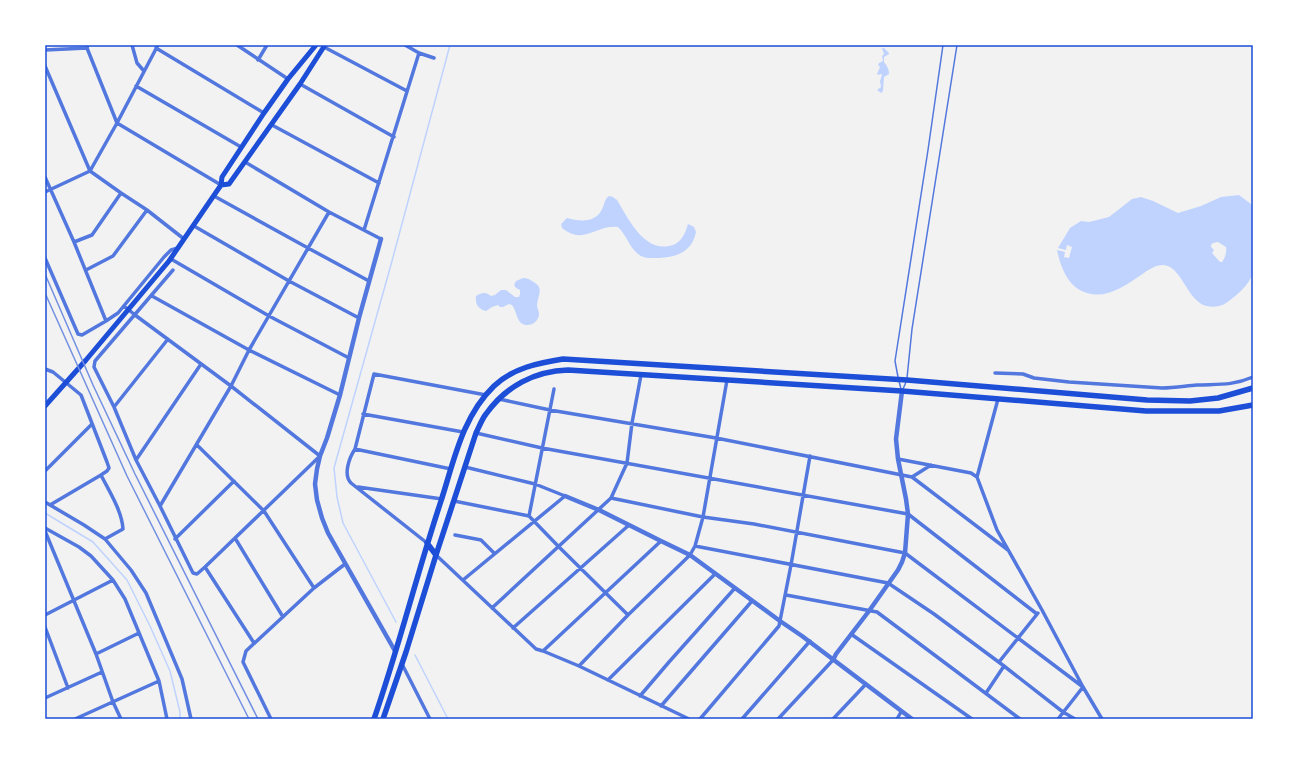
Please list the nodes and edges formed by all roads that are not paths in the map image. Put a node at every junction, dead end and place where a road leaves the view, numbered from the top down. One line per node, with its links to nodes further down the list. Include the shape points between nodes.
1 (132, 45): 16 (street, via 137,63)
2 (237, 45): 14 (street)
3 (267, 45): 14 (street)
4 (316, 45): 17 (main road)
5 (405, 45): 12 (street)
6 (943, 45): 65 (lane, via 895,361)
7 (957, 45): 66 (lane)
8 (157, 46): 16 (street); 21 (street)
9 (324, 46): 18 (main road); 20 (street)
10 (88, 47): 11 (street); 22 (street)
11 (45, 50)
12 (419, 53): 13 (street); 20 (street)
13 (434, 58)
14 (258, 60): 17 (street)
15 (45, 66): 27 (street)
16 (144, 71): 19 (street)
17 (288, 79): 21 (main road)
18 (300, 84): 23 (main road); 24 (street)
19 (136, 86): 22 (street); 25 (street)
20 (407, 91): 24 (street)
21 (264, 113): 25 (main road)
22 (117, 123): 27 (street); 30 (street)
23 (272, 125): 26 (main road); 29 (street)
24 (394, 137): 29 (street)
25 (241, 147): 30 (main road, via 222,177)
26 (245, 162): 30 (main road, via 229,184); 36 (street)
27 (90, 171): 31 (street); 33 (street)
28 (45, 176): 31 (street)
29 (379, 183): 38 (street)
30 (221, 185): 34 (main road)
31 (50, 189): 32 (street); 41 (street)
32 (45, 192)
33 (121, 193): 35 (street); 41 (street, via 92,235)
34 (214, 196): 37 (main road); 43 (street)
35 (147, 210): 39 (street); 46 (street, via 114,256)
36 (329, 212): 38 (street); 43 (street)
37 (194, 226): 39 (main road); 48 (street)
38 (364, 230): 40 (street)
39 (184, 239): 42 (main road)
40 (381, 239): 49 (street)
41 (74, 242): 46 (street)
42 (178, 248): 45 (main road); 51 (street, via 171,250 164,257)
43 (308, 248): 48 (street); 49 (street)
44 (45, 258): 55 (street, via 78,334 82,335)
45 (170, 260): 53 (street); 76 (main road)
46 (86, 270): 55 (street)
47 (173, 270): 50 (street)
48 (289, 281): 53 (street); 54 (street)
49 (369, 281): 54 (street)
50 (152, 296): 52 (street); 57 (street)
51 (124, 306): 52 (street); 55 (street)
52 (135, 315): 56 (street); 77 (street, via 95,361 94,367)
53 (269, 316): 57 (street); 58 (street)
54 (359, 318): 58 (street)
55 (106, 321)
56 (168, 339): 59 (street); 77 (street)
57 (249, 350): 67 (street); 71 (street)
58 (349, 358): 71 (street)
59 (201, 364): 67 (street); 91 (street)
60 (45, 370): 80 (street, via 53,372 81,395)
61 (995, 373): 63 (street, via 1162,388 1231,384)
62 (641, 375): 64 (main road); 73 (main road, via 554,371 523,380); 81 (street)
63 (1253, 377)
64 (727, 380): 70 (main road); 84 (street)
65 (899, 380): 66 (main road); 70 (lane); 72 (main road, via 563,359 529,366 511,374)
66 (906, 380): 69 (main road, via 1190,401 1218,398); 70 (lane)
67 (231, 386): 85 (street); 88 (street)
68 (554, 388): 78 (street)
69 (1253, 388)
70 (902, 391): 74 (main road); 90 (street, via 896,439)
71 (340, 395): 88 (street)
72 (486, 395): 79 (street, via 374,374); 82 (main road)
73 (498, 398): 78 (street); 83 (main road, via 485,414)
74 (998, 399): 75 (main road, via 1146,412 1219,412); 100 (street)
75 (1253, 405)
76 (45, 406)
77 (114, 407): 91 (street)
78 (550, 410): 81 (street); 86 (street)
79 (363, 414): 82 (street); 87 (street)
80 (92, 424): 96 (street); 98 (street, via 109,468)
81 (632, 424): 84 (street); 92 (street)
82 (463, 432): 95 (main road)
83 (476, 433): 86 (street); 94 (main road)
84 (716, 438): 89 (street); 101 (street)
85 (197, 445): 102 (street); 112 (street)
86 (542, 448): 92 (street); 103 (street)
87 (355, 449): 95 (street); 104 (street, via 346,475)
88 (320, 456): 113 (street); 136 (street, via 315,484 317,500 328,533)
89 (810, 456): 97 (street); 105 (street)
90 (898, 459): 93 (street); 97 (street)
91 (136, 460): 112 (street)
92 (627, 463): 101 (street); 107 (street)
93 (931, 465): 99 (street); 100 (street, via 971,473)
94 (465, 466): 103 (street); 109 (main road)
95 (451, 469): 108 (main road)
96 (45, 471)
97 (901, 474): 99 (street); 115 (street)
98 (101, 475): 111 (street); 125 (street, via 123,525 121,532)
99 (912, 477): 131 (street)
100 (978, 477): 131 (street, via 997,530)
101 (709, 478): 105 (street); 117 (street)
102 (234, 481): 113 (street); 126 (street)
103 (535, 484): 106 (street); 116 (street)
104 (356, 487): 108 (street); 128 (street)
105 (803, 495): 115 (street); 122 (street)
106 (566, 496): 114 (street); 118 (street)
107 (611, 498): 114 (street); 117 (street)
108 (442, 499): 128 (main road)
109 (454, 501): 116 (street); 134 (main road)
110 (45, 502): 111 (street)
111 (50, 505): 125 (street)
112 (160, 506): 126 (street)
113 (264, 510): 124 (street); 144 (street)
114 (599, 510): 119 (street); 130 (street)
115 (908, 514): 133 (street); 153 (street)
116 (529, 516): 118 (street)
117 (703, 517): 122 (street); 129 (street)
118 (534, 521): 130 (street); 132 (street)
119 (629, 525): 127 (street); 139 (street)
120 (45, 528): 141 (street, via 85,552)
121 (45, 531): 148 (street)
122 (796, 533): 133 (street); 137 (street)
123 (455, 535): 132 (street, via 481,540)
124 (235, 538): 138 (street); 156 (street)
125 (105, 539): 190 (street, via 146,593 182,679)
126 (175, 539): 138 (street, via 194,573)
127 (661, 541): 135 (street); 146 (street)
128 (427, 543): 134 (main road); 165 (main road)
129 (695, 546): 135 (street); 137 (street)
130 (559, 547): 139 (street); 150 (street)
131 (1008, 550): 151 (street)
132 (494, 553): 142 (street)
133 (905, 553): 143 (street, via 900,566); 162 (street)
134 (436, 555): 142 (street); 170 (main road)
135 (690, 555): 140 (street); 155 (street)
136 (345, 564): 144 (street); 165 (street)
137 (791, 565): 143 (street); 147 (street)
138 (205, 567): 164 (street)
139 (580, 568): 146 (street); 159 (street)
140 (715, 574): 145 (street); 174 (street)
141 (113, 580): 148 (street); 160 (street, via 125,599)
142 (463, 580): 150 (street)
143 (888, 583): 152 (street); 169 (street)
144 (314, 588): 156 (street)
145 (735, 588): 149 (street); 180 (street)
146 (605, 592): 155 (street); 166 (street)
147 (786, 595): 152 (street); 157 (street)
148 (74, 601): 154 (street); 167 (street)
149 (752, 601): 157 (street); 183 (street)
150 (492, 608): 159 (street)
151 (1042, 610): 153 (street); 177 (street)
152 (869, 611): 161 (street); 179 (street, via 877,612)
153 (1037, 614): 162 (street)
154 (45, 615)
155 (628, 615): 171 (street)
156 (283, 616): 164 (street)
157 (780, 621): 163 (street); 196 (street, via 779,626)
158 (45, 627): 178 (street)
159 (512, 628): 166 (street, via 536,649)
160 (139, 633): 167 (street); 175 (street)
161 (851, 634): 168 (street); 202 (street)
162 (1017, 638): 169 (street); 177 (street)
163 (810, 641): 168 (street); 197 (street)
164 (254, 643): 191 (street, via 246,651 243,662)
165 (395, 651): 192 (main road)
166 (543, 651): 171 (street)
167 (96, 654): 173 (street)
168 (833, 660): 176 (street); 198 (street)
169 (999, 662): 172 (street)
170 (402, 664): 193 (main road); 194 (street)
171 (579, 666): 174 (street)
172 (1004, 666): 179 (street); 185 (street)
173 (102, 672): 178 (street); 182 (street)
174 (608, 680): 180 (street)
175 (159, 681): 182 (street); 186 (street)
176 (866, 684): 184 (street); 199 (street)
177 (1083, 687): 185 (street); 206 (street)
178 (68, 688): 181 (street)
179 (986, 693): 203 (street)
180 (640, 696): 183 (street)
181 (45, 698)
182 (113, 702): 187 (street); 188 (street)
183 (661, 706): 195 (street)
184 (901, 712): 200 (street); 201 (street)
185 (1063, 712): 204 (street); 205 (street)
186 (167, 718): 189 (street)
187 (75, 719)
188 (121, 719)
189 (162, 719)
190 (191, 719)
191 (271, 719)
192 (374, 719)
193 (383, 719)
194 (430, 719)
195 (689, 719)
196 (700, 719)
197 (742, 719)
198 (778, 719)
199 (833, 719)
200 (897, 719)
201 (912, 719)
202 (972, 719)
203 (1020, 719)
204 (1058, 719)
205 (1075, 719)
206 (1102, 719)

